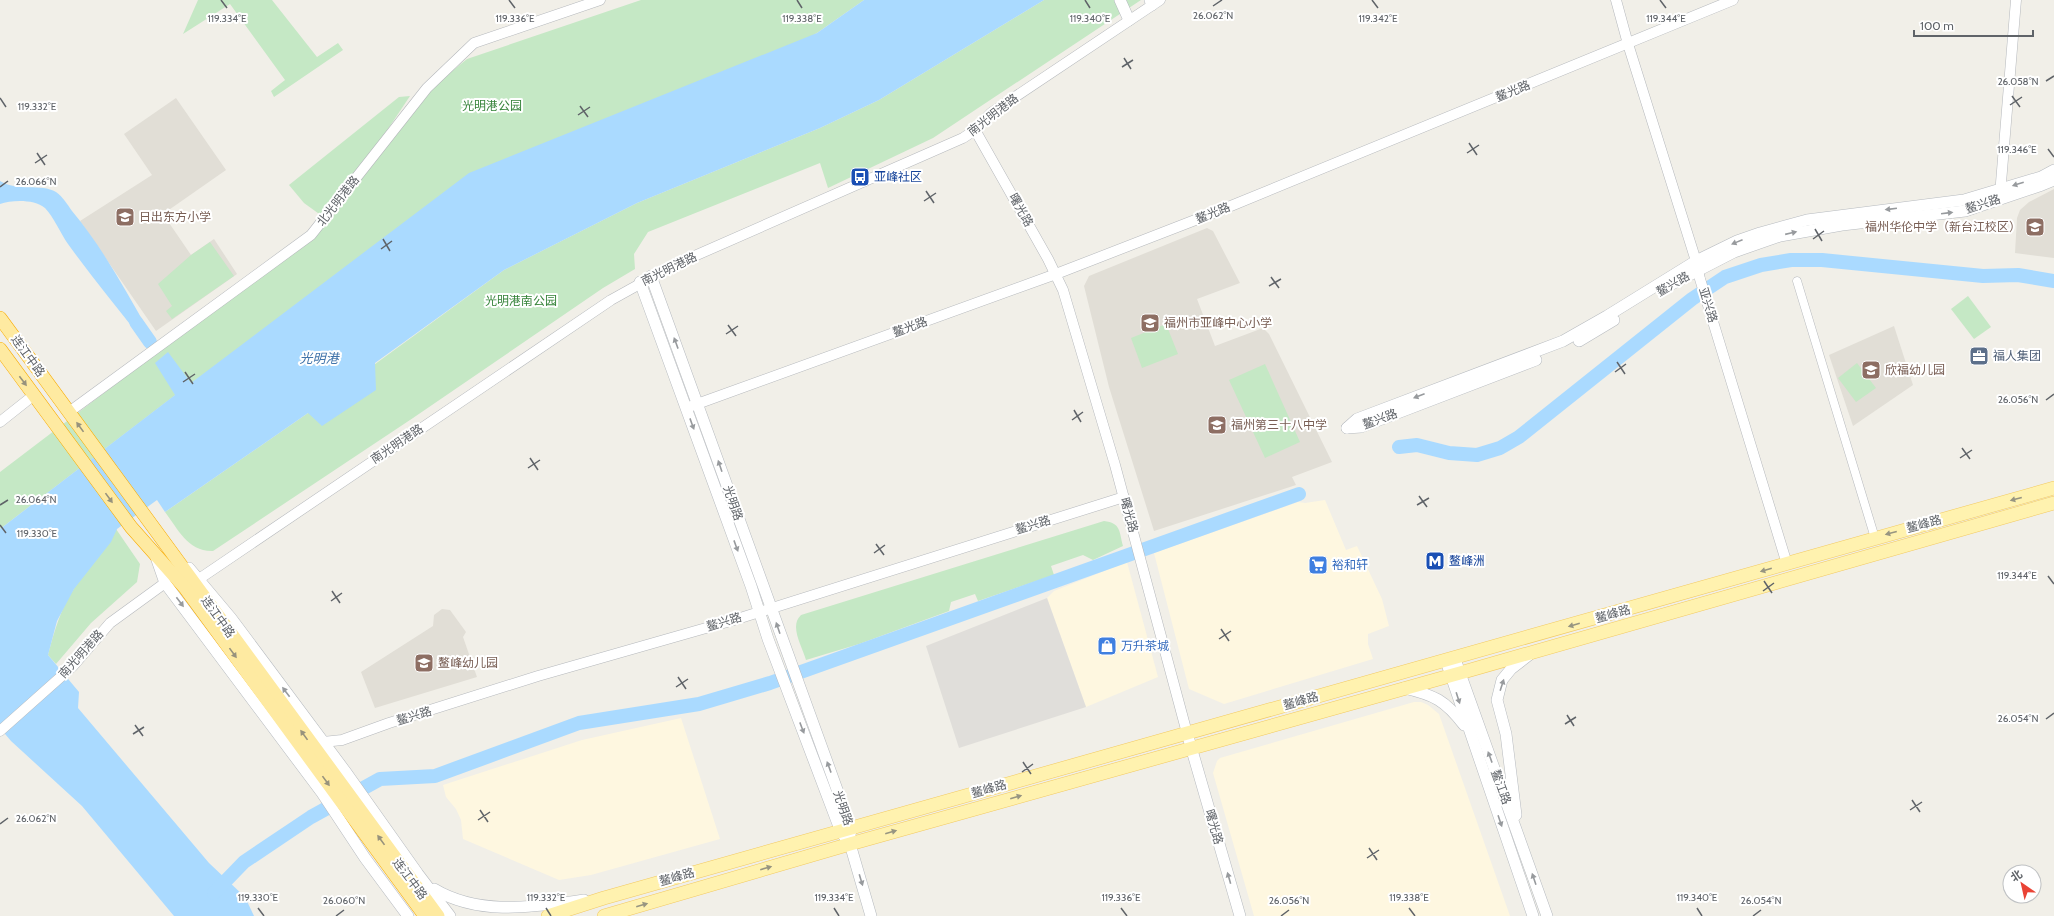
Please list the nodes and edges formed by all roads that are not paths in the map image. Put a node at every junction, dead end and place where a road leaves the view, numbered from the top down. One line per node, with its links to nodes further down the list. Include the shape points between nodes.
1 (600, 0): 23 (street, 北光明港路, via 474,43 427,88 311,235)
2 (1120, 0): 7 (main road)
3 (1616, 0): 8 (street, 亚兴路)
4 (1733, 0): 8 (street, 鳌光路)
5 (2016, 0): 12 (street)
6 (1154, 2): 7 (street, 南光明港路)
7 (1129, 20): 9 (street, 南光明港路, via 991,113)
8 (1628, 44): 13 (street, 亚兴路); 14 (street, 鳌光路, via 1221,210)
9 (976, 130): 14 (street, 曙光路); 15 (street, 南光明港路)
10 (2054, 170): 12 (main road, 鳌兴路, one-way to 12)
11 (2054, 180): 12 (main road, 鳌兴路)
12 (2000, 194): 13 (main road, 鳌兴路, via 1965,211 1842,225 1780,236 1734,252)
13 (1698, 270): 13 (main road, 鳌兴路, one-way to 13, via 1607,316 1563,341 1357,419 1347,428 1361,427 1568,347 1598,331 1676,280); 30 (street, 亚兴路)
14 (1056, 274): 21 (street, 鳌光路); 26 (street, 曙光路, via 1063,290)
15 (651, 276): 17 (street, 南光明港路); 21 (main road, 光明路, one-way to 15)
16 (1797, 281): 28 (street)
17 (640, 282): 22 (main road, 光明路); 32 (street, 南光明港路, via 584,317)
18 (0, 318): 23 (highway, 连江中路)
19 (0, 349): 20 (highway, 连江中路, one-way to 20)
20 (34, 395): 24 (street); 29 (highway, 连江中路, one-way to 29, via 131,527)
21 (698, 404): 22 (street, 鳌光路); 33 (main road, 光明路, one-way to 21)
22 (686, 408): 34 (main road, 光明路, one-way to 34)
23 (69, 412): 32 (highway, 连江中路, one-way to 23, via 169,546)
24 (0, 422)
25 (2054, 488): 28 (main road, 鳌峰路, one-way to 28)
26 (1124, 497): 33 (street, 鳌兴路); 41 (street, 曙光路)
27 (2054, 503): 35 (main road, 鳌峰路)
28 (1875, 538): 30 (main road, 鳌峰路)
29 (156, 555): 31 (main road); 32 (highway, 连江中路)
30 (1787, 564): 36 (main road, 鳌峰路, one-way to 36)
31 (166, 583): 39 (street, 南光明港路, via 110,623 65,674); 47 (main road, one-way to 47, via 322,792)
32 (192, 583): 42 (main road, one-way to 32); 52 (highway, 连江中路, one-way to 52); 53 (highway, 连江中路, one-way to 32)
33 (770, 608): 34 (street, 鳌兴路); 44 (main road, 光明路, one-way to 33, via 800,685)
34 (759, 611): 42 (street, 鳌兴路, via 538,676 342,740); 44 (main road, 光明路, one-way to 44, via 779,668)
35 (1535, 651): 37 (main road, 鳌峰路); 45 (main road, one-way to 35, via 1506,734 1497,700 1502,680 1511,669)
36 (1450, 660): 37 (main road, 鳌江路); 41 (main road, 鳌峰路)
37 (1456, 674): 38 (main road, 鳌峰路); 40 (main road, 鳌江路, one-way to 40); 45 (main road, 鳌江路, one-way to 37)
38 (1404, 688): 40 (main road, via 1427,694 1443,702); 43 (main road, 鳌峰路)
39 (1, 730)
40 (1469, 732): 59 (main road, 鳌江路, one-way to 59)
41 (1187, 733): 43 (main road, 曙光路); 44 (main road, 鳌峰路)
42 (323, 742): 48 (main road)
43 (1191, 747): 46 (main road, 鳌峰路, one-way to 43); 58 (main road, 曙光路, one-way to 43)
44 (846, 830): 46 (main road, 光明路); 49 (main road, 鳌峰路)
45 (1518, 834): 60 (main road, 鳌江路, one-way to 45)
46 (850, 844): 56 (main road, 鳌峰路, one-way to 46); 57 (main road, one-way to 57)
47 (365, 858): 50 (main road, via 377,882); 51 (main road)
48 (418, 874): 49 (main road, via 455,904 491,913); 54 (main road)
49 (604, 898): 55 (main road, 鳌峰路)
50 (401, 916)
51 (408, 916)
52 (426, 916)
53 (438, 916)
54 (450, 916)
55 (548, 916)
56 (604, 916)
57 (872, 916)
58 (1240, 916)
59 (1533, 916)
60 (1547, 916)

